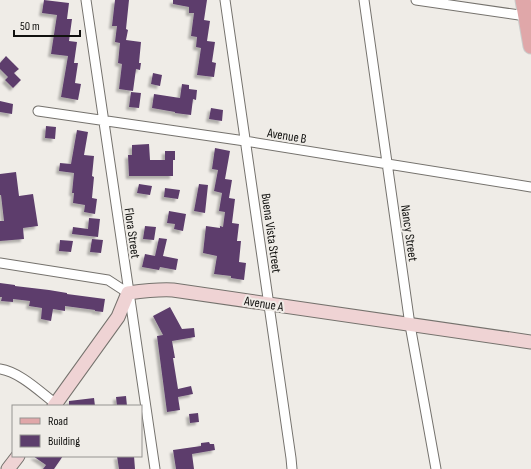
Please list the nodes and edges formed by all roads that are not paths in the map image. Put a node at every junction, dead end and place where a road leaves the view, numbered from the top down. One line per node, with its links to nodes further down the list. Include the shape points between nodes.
1 (86, 0): 9 (street, Flora Street)
2 (225, 0): 10 (street, Buena Vista Street)
3 (364, 0): 11 (street, Nancy Street)
4 (416, 0): 6 (street)
5 (523, 0): 6 (main road)
6 (526, 16): 7 (main road)
7 (531, 46)
8 (38, 111): 9 (street, Avenue B)
9 (105, 120): 10 (street, Avenue B); 14 (street, Flora Street)
10 (246, 142): 11 (street, Avenue B); 15 (street, Buena Vista Street)
11 (387, 165): 12 (street, Avenue B); 16 (street, Nancy Street)
12 (531, 187)
13 (0, 263): 14 (street, via 108,280)
14 (128, 293): 15 (street, Avenue A, via 173,290); 19 (street, via 118,317); 22 (street, Flora Street)
15 (269, 304): 16 (street, Avenue A); 23 (street, Buena Vista Street)
16 (410, 324): 17 (street, Avenue A); 24 (street, Nancy Street)
17 (531, 342)
18 (0, 369): 19 (street, via 16,374)
19 (55, 405)
20 (17, 457): 21 (street)
21 (8, 469)
22 (154, 469)
23 (292, 469)
24 (436, 469)

